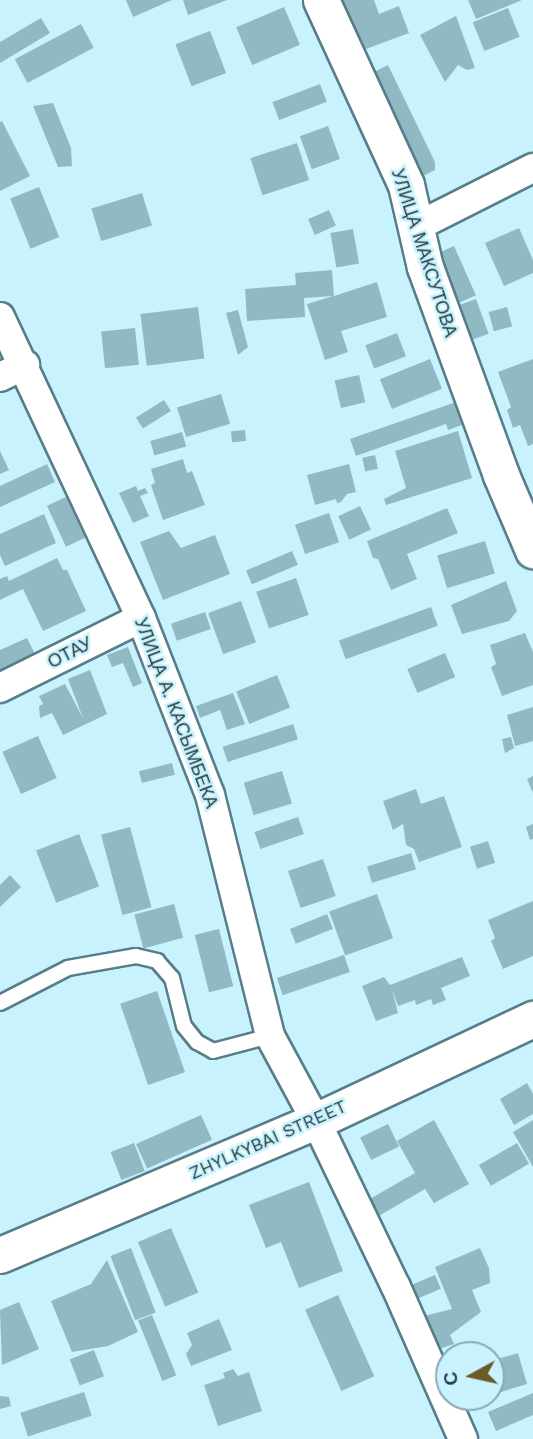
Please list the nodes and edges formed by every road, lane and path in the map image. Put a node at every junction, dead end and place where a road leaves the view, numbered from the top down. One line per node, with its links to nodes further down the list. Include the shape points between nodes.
1 (321, 0): 3 (street, УЛИЦА МАКСУТОВА, via 406,185)
2 (533, 167): 3 (street)
3 (416, 226): 6 (street, УЛИЦА МАКСУТОВА, via 425,267)
4 (0, 317): 5 (street, УЛИЦА А. КАСЫМБЕКА)
5 (12, 371): 7 (street, УЛИЦА А. КАСЫМБЕКА)
6 (533, 550)
7 (141, 618): 8 (street, ОТАУ); 11 (street, УЛИЦА А. КАСЫМБЕКА, via 210,795)
8 (0, 688)
9 (0, 1003): 11 (lane, via 68,968 136,956 157,961 172,978 184,1026 197,1042 213,1051)
10 (533, 1019): 12 (street, ZHYLKYBAI STREET)
11 (270, 1036): 12 (street, УЛИЦА А. КАСЫМБЕКА)
12 (316, 1121): 13 (street, ZHYLKYBAI STREET); 14 (street, УЛИЦА А. КАСЫМБЕКА)
13 (0, 1255)
14 (463, 1439)

